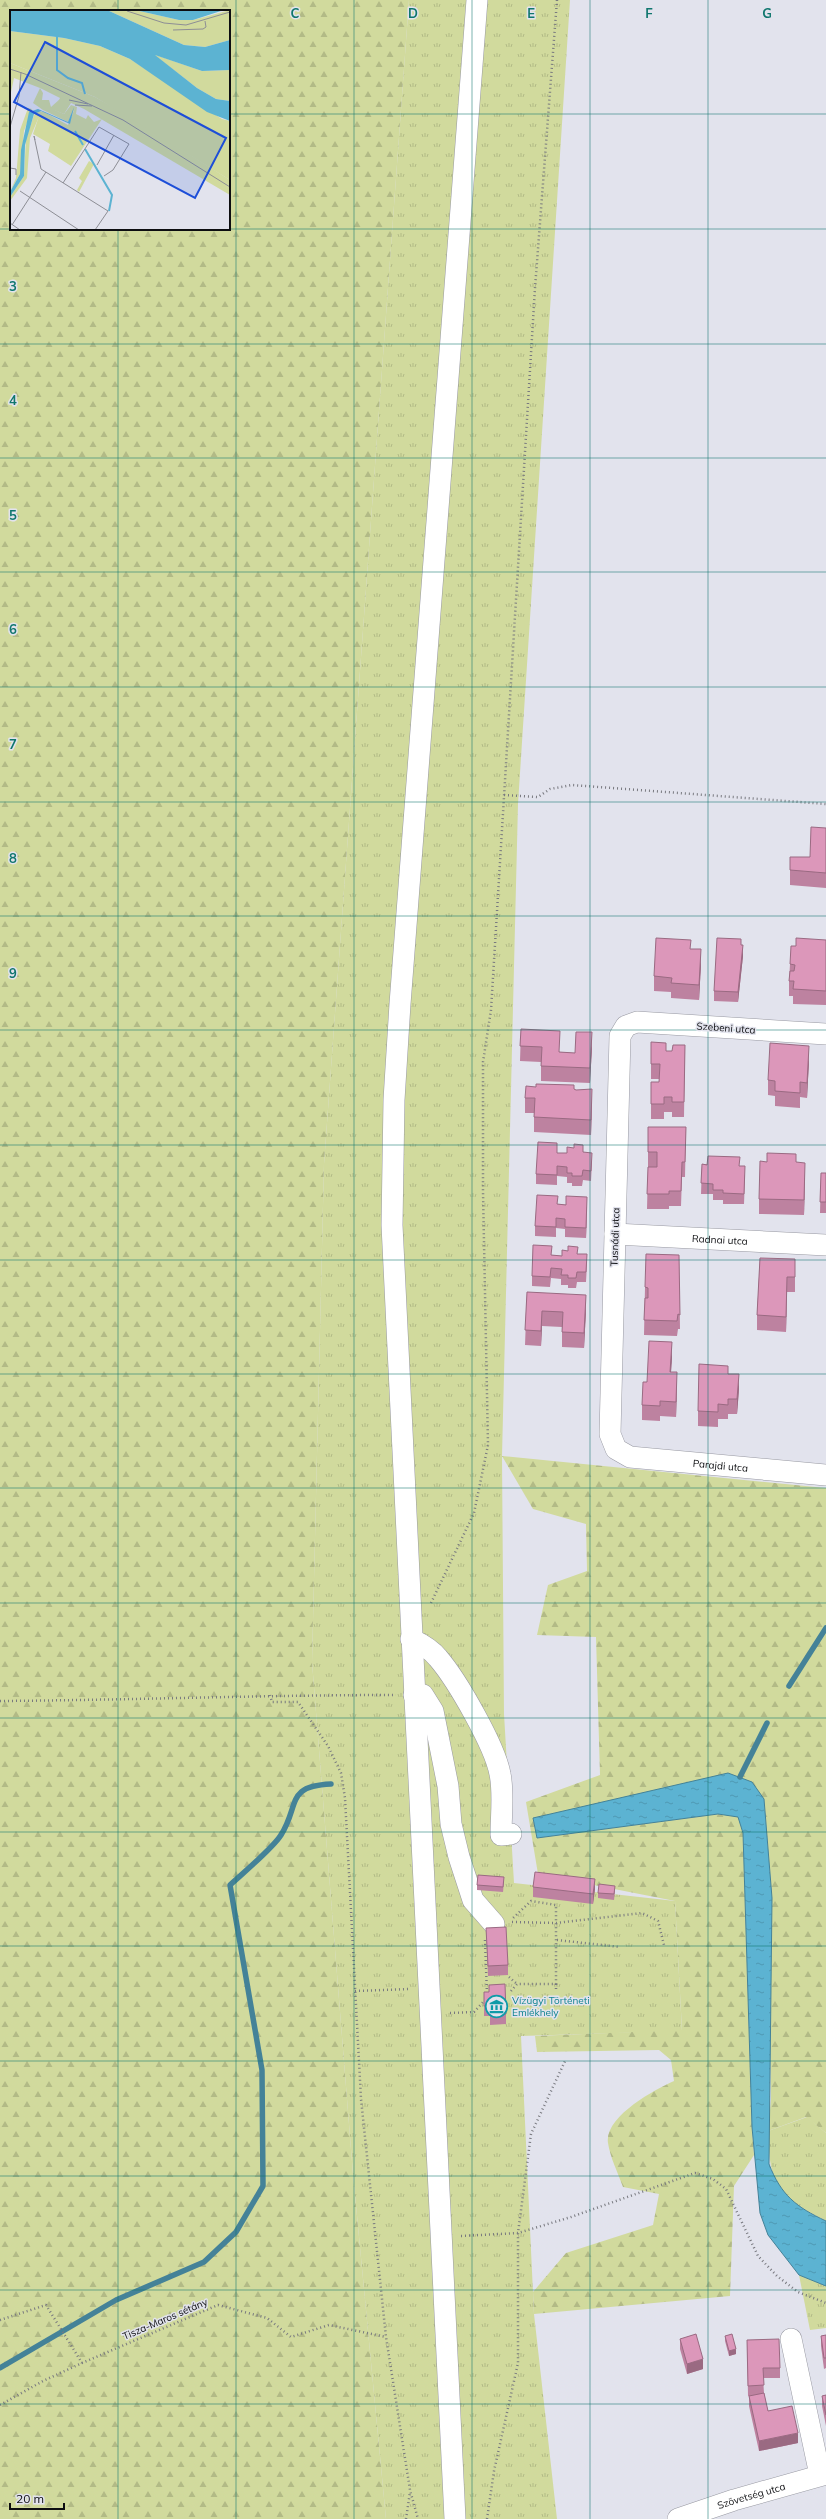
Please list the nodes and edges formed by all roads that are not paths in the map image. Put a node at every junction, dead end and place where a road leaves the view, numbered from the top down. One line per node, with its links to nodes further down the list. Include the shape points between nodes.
1 (477, 0): 8 (street, via 394,1100 392,1225)
2 (626, 1026): 3 (street, Szebeni utca, via 637,1022); 4 (street, Tusnádi utca, via 620,1036)
3 (826, 1034)
4 (614, 1234): 5 (street, Radnai utca); 6 (street, Tusnádi utca, via 610,1434)
5 (826, 1245)
6 (616, 1449): 7 (street, Parajdi utca, via 630,1457)
7 (826, 1475)
8 (411, 1639): 9 (street); 10 (street, via 425,1646 438,1658 476,1718 500,1774 501,1835)
9 (414, 1695): 11 (street, via 423,1695 433,1711 448,1786 451,1824 459,1857 473,1900); 14 (street)
10 (511, 1834)
11 (492, 1922)
12 (791, 2340): 13 (street)
13 (823, 2475): 15 (street, Szövetség utca)
14 (455, 2519)
15 (678, 2519)

